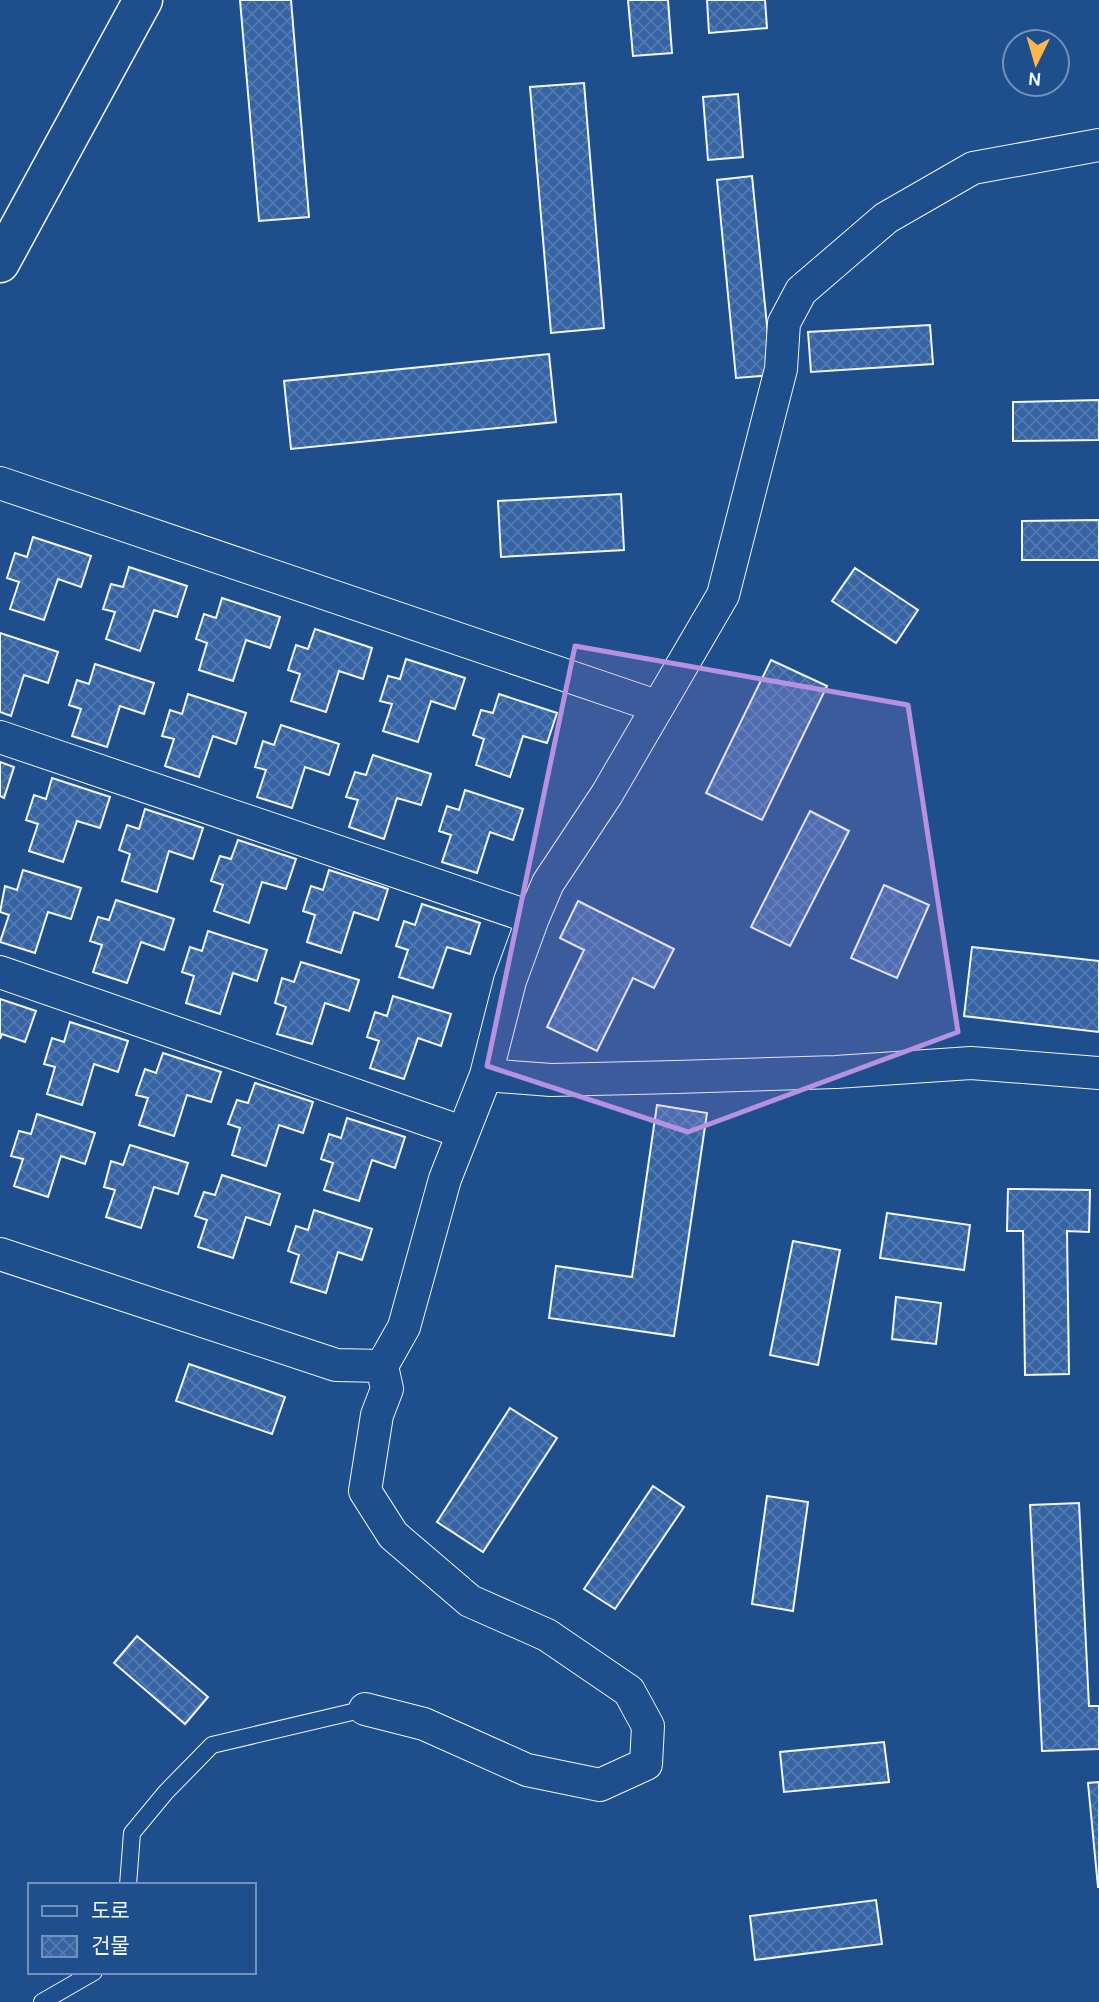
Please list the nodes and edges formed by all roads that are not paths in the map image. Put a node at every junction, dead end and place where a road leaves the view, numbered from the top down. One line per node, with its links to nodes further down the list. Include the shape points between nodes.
1 (143, 0): 3 (street)
2 (1099, 145): 5 (street, via 973,168 886,218 802,291 784,323 781,369 723,595)
3 (0, 263)
4 (0, 483): 5 (street)
5 (656, 706): 7 (street, via 607,794 548,883)
6 (0, 737): 7 (street)
7 (533, 918): 10 (street, via 510,981)
8 (0, 972): 11 (street)
9 (1099, 1073): 10 (street, via 971,1063 648,1078 551,1080)
10 (486, 1075): 11 (street)
11 (462, 1132): 13 (street, via 404,1326)
12 (0, 1254): 13 (street, via 336,1365)
13 (382, 1366): 14 (street, via 387,1389 377,1415 365,1491 393,1535 470,1601 547,1635 629,1691 648,1726 646,1764 600,1785 527,1770 424,1724)
14 (365, 1709): 15 (lane, via 212,1745 132,1833)
15 (128, 1883)
16 (91, 1974): 17 (lane)
17 (42, 2002)

